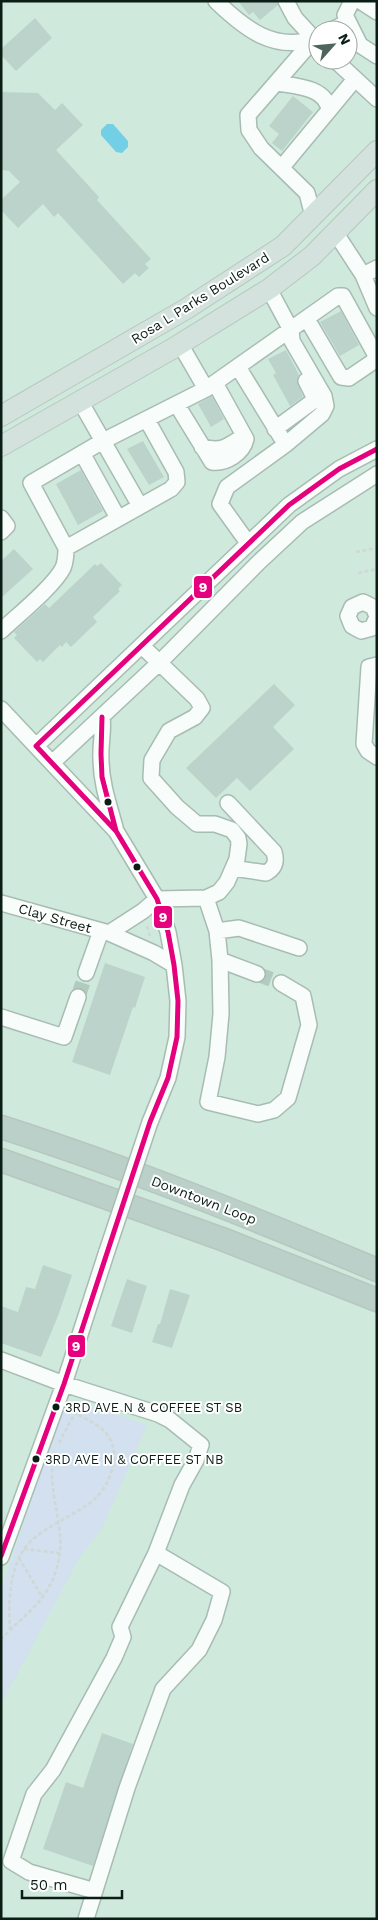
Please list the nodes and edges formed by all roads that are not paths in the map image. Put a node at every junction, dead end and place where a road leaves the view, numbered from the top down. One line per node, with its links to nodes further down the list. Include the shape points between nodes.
1 (216, 1): 8 (street, via 268,40 292,44)
2 (286, 1): 7 (street, via 295,18)
3 (352, 1): 6 (street, via 345,15)
4 (360, 1): 5 (street)
5 (377, 12)
6 (347, 20)
7 (308, 31)
8 (308, 41)
9 (358, 41): 11 (street)
10 (308, 50): 14 (street)
11 (377, 56)
12 (346, 70): 13 (street)
13 (355, 79): 15 (street); 16 (street)
14 (277, 83): 16 (street, via 311,90 323,97); 18 (street, via 248,114 249,130)
15 (377, 99)
16 (329, 110): 18 (street)
17 (377, 151): 20 (main road, Rosa L Parks Boulevard)
18 (282, 168): 20 (street, via 307,192)
19 (373, 195): 21 (main road, Rosa L Parks Boulevard)
20 (313, 216): 25 (main road, Rosa L Parks Boulevard, via 283,246)
21 (335, 232): 23 (street); 24 (main road, Rosa L Parks Boulevard, via 312,256)
22 (377, 268): 23 (street)
23 (363, 275): 26 (street)
24 (268, 289): 28 (street); 29 (main road, Rosa L Parks Boulevard)
25 (189, 307): 33 (main road, via 136,352 90,380); 35 (main road, Rosa L Parks Boulevard)
26 (377, 308)
27 (307, 319): 27 (street, via 338,296 343,296 375,354 374,361 349,378 341,377); 28 (street)
28 (292, 330): 30 (street, via 292,341); 31 (street)
29 (180, 344): 32 (street); 33 (main road, Rosa L Parks Boulevard)
30 (303, 360): 37 (street, via 302,374 314,397 312,402); 39 (street, via 324,396 326,406 322,414)
31 (238, 367): 32 (street); 37 (street)
32 (210, 386): 34 (street); 34 (street, via 246,439 240,452 217,463 212,462)
33 (80, 401): 38 (street); 40 (main road, Rosa L Parks Boulevard)
34 (177, 405): 36 (street)
35 (1, 416)
36 (147, 420): 38 (street); 44 (street, via 176,472 176,482)
37 (276, 429): 39 (street)
38 (103, 442): 42 (street); 44 (street)
39 (285, 445): 48 (street, via 227,488 220,504)
40 (1, 446)
41 (377, 449): 48 (street, via 289,505)
42 (82, 454): 46 (street); 49 (street, via 31,483)
43 (377, 474): 52 (street, via 302,522)
44 (140, 506): 46 (street)
45 (1, 518): 47 (street, via 7,526)
46 (118, 518): 49 (street)
47 (1, 532)
48 (248, 543): 51 (street)
49 (66, 548): 50 (street, via 64,566 57,578)
50 (1, 630)
51 (142, 646): 52 (street); 56 (street)
52 (160, 662): 55 (street); 61 (street, via 198,699 202,708 195,717 169,731 152,760 151,778 197,824 214,824 232,830 239,844)
53 (377, 665): 57 (street, via 369,667 364,740 368,751)
54 (1, 709): 56 (street)
55 (102, 717): 58 (street); 60 (street, via 100,758 103,785)
56 (36, 746): 58 (street)
57 (377, 757)
58 (52, 763): 60 (street)
59 (228, 803): 61 (street, via 274,852 276,860 266,873)
60 (116, 831): 63 (street)
61 (233, 868): 62 (street, via 219,892)
62 (206, 898): 63 (street); 65 (street)
63 (157, 899): 66 (street, Clay Street); 69 (street)
64 (2, 905): 66 (street, Clay Street)
65 (217, 931): 67 (street, via 239,928); 68 (street)
66 (105, 932): 69 (street, Clay Street); 70 (street)
67 (299, 948)
68 (220, 960): 71 (street); 72 (street, via 218,1048 208,1102 258,1114 274,1110 288,1098 309,1025 303,996)
69 (174, 965): 80 (street, bridge, via 177,1037 168,1078 150,1122)
70 (86, 973)
71 (257, 974)
72 (281, 983)
73 (78, 997): 74 (street, via 64,1037)
74 (1, 1017)
75 (1, 1127): 77 (highway, Downtown Loop, via 223,1206)
76 (1, 1160): 78 (highway, via 222,1239)
77 (377, 1270)
78 (377, 1300)
79 (1, 1360): 80 (street)
80 (64, 1384): 81 (street, via 158,1414 201,1445); 82 (street)
81 (156, 1553): 83 (street, via 222,1592 214,1620 199,1650 163,1689 127,1788); 83 (street, via 120,1626 123,1637 114,1658 53,1770 34,1794 10,1861 29,1872)
82 (1, 1557)
83 (95, 1891): 84 (street)
84 (86, 1919)

